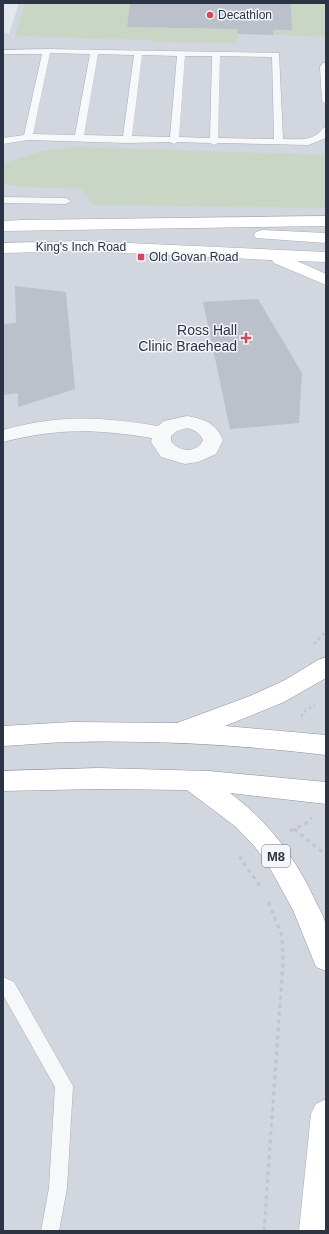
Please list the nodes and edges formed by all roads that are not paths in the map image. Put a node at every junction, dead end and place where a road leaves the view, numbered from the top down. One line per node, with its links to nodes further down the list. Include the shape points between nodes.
1 (47, 51): 2 (lane); 3 (lane); 10 (lane)
2 (3, 52)
3 (94, 52): 4 (lane); 11 (lane)
4 (138, 52): 5 (lane); 12 (lane)
5 (181, 53): 6 (lane); 13 (lane)
6 (216, 54): 15 (lane); 16 (lane, via 276,55)
7 (326, 65): 8 (lane)
8 (326, 101)
9 (326, 130): 16 (lane, via 322,137 308,142)
10 (28, 137): 11 (lane); 14 (lane)
11 (79, 139): 12 (lane)
12 (127, 140): 13 (lane)
13 (174, 140): 15 (lane)
14 (3, 141)
15 (214, 142): 16 (lane)
16 (279, 142)
17 (3, 200): 18 (lane)
18 (66, 202)
19 (326, 221): 20 (main road, King's Inch Road)
20 (110, 224): 21 (main road, King's Inch Road); 22 (main road)
21 (3, 226)
22 (326, 238)
23 (3, 248): 24 (main road, King's Inch Road, via 84,246)
24 (262, 253): 25 (main road, King's Inch Road); 26 (main road, via 291,263)
25 (326, 256)
26 (326, 280)
27 (162, 433): 28 (street, via 82,424 40,427)
28 (3, 436)
29 (326, 666): 30 (main road, via 279,694 248,708)
30 (175, 733): 31 (main road, via 81,732); 32 (main road)
31 (3, 736)
32 (326, 745)
33 (192, 780): 34 (main road, via 96,777); 35 (main road); 36 (main road, M8, via 251,824 275,853 303,900)
34 (3, 781)
35 (323, 792)
36 (326, 958)
37 (3, 985): 39 (lane, via 8,988 64,1086 58,1188)
38 (326, 1114): 40 (main road)
39 (50, 1231)
40 (315, 1231)

